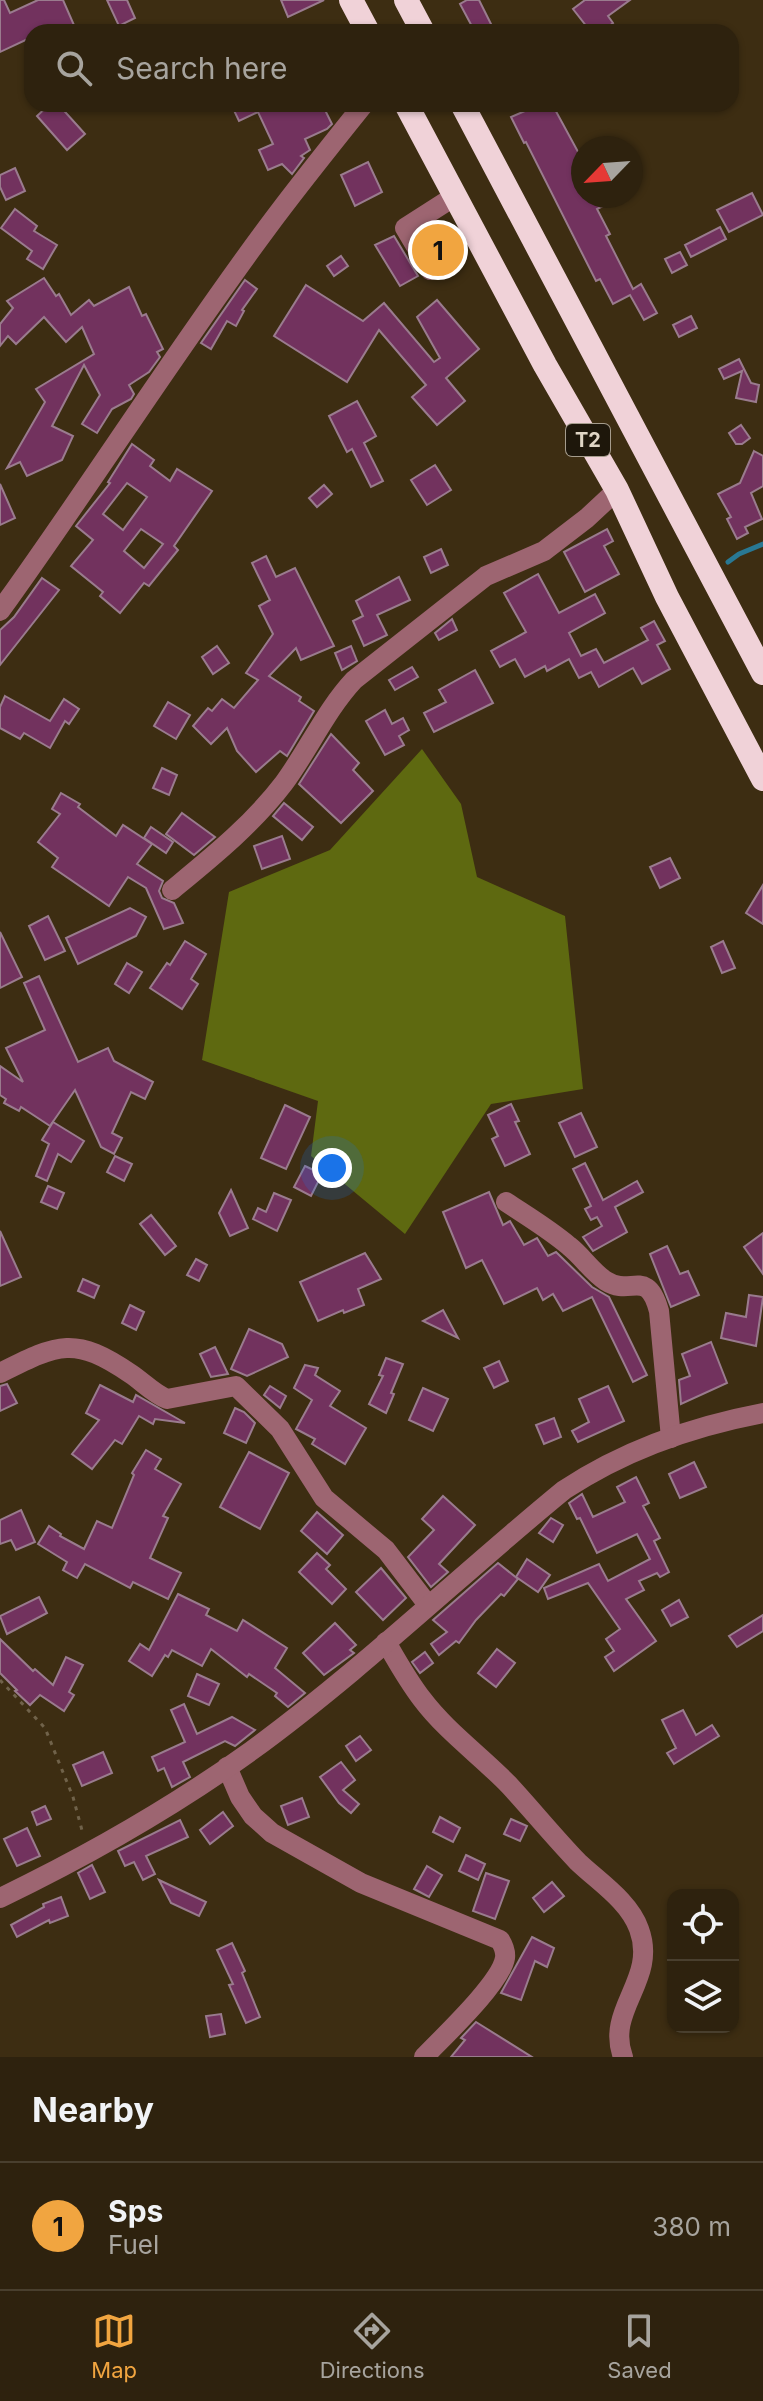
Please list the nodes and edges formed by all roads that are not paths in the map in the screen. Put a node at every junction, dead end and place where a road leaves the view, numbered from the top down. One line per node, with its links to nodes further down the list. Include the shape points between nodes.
1 (351, 0): 3 (highway)
2 (406, 0): 4 (highway)
3 (364, 24)
4 (419, 24)
5 (358, 112): 11 (street, via 266,229)
6 (410, 112): 8 (highway, T2)
7 (466, 112): 12 (highway, T2)
8 (455, 196): 9 (street, via 405,228); 10 (highway, T2)
9 (430, 270)
10 (617, 490): 13 (highway, T2); 14 (street, via 544,551 486,576 354,680 255,818)
11 (0, 611)
12 (763, 673)
13 (763, 779)
14 (172, 890)
15 (506, 1202): 18 (street, via 571,1247 606,1281 653,1292 662,1330)
16 (0, 1373): 19 (street, via 53,1348 71,1347 113,1362 167,1399 236,1386 280,1429 324,1498 386,1550)
17 (763, 1413): 18 (street)
18 (671, 1438): 19 (street, via 600,1466 564,1490)
19 (428, 1605): 20 (street)
20 (386, 1642): 21 (street); 24 (street, via 423,1701 610,1889 639,1928 643,1968 620,2020 617,2041)
21 (227, 1767): 22 (street, via 87,1853); 23 (street, via 240,1797 272,1833 361,1883 500,1940 505,1958 500,1970)
22 (0, 1898)
23 (424, 2057)
24 (623, 2057)

